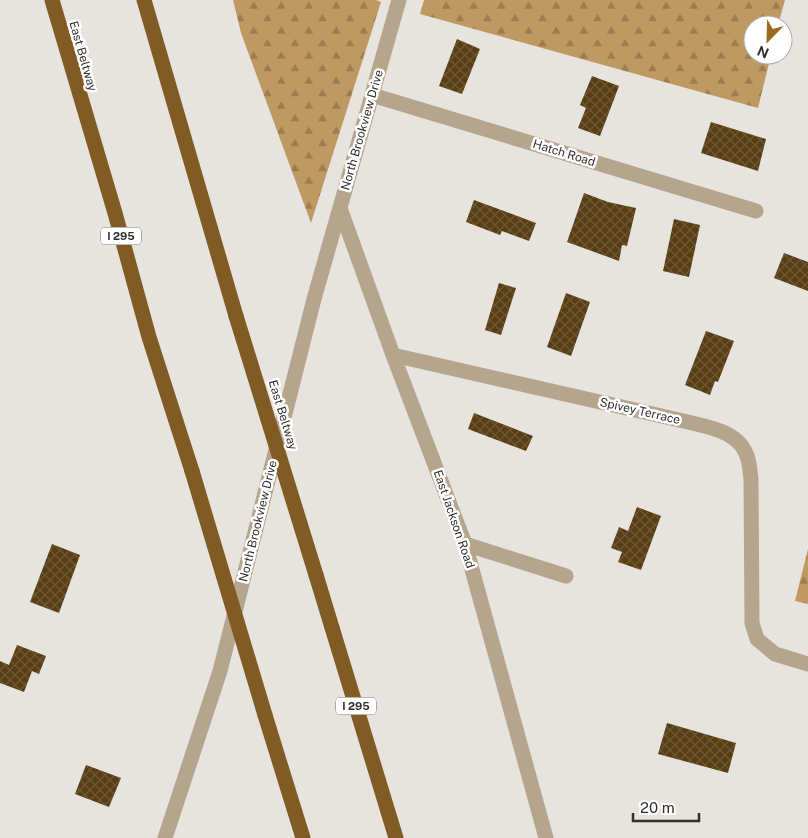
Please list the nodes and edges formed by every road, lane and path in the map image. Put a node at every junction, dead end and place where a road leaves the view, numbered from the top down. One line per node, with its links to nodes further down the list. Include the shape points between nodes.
1 (52, 0): 12 (highway, East Beltway / I 295, bridge, via 149,338)
2 (144, 0): 13 (highway, East Beltway / I 295, bridge, via 236,316)
3 (399, 0): 4 (street, North Brookview Drive)
4 (372, 95): 5 (street, North Brookview Drive); 6 (street, Hatch Road)
5 (340, 208): 7 (street, East Jackson Road); 11 (street, North Brookview Drive, via 220,671)
6 (756, 211)
7 (393, 355): 8 (street, East Jackson Road); 10 (street, Spivey Terrace, via 723,431 741,443 751,479 752,623 757,639 775,654)
8 (465, 544): 9 (street); 14 (street, East Jackson Road)
9 (566, 576)
10 (808, 664)
11 (165, 838)
12 (303, 838)
13 (396, 838)
14 (546, 838)

